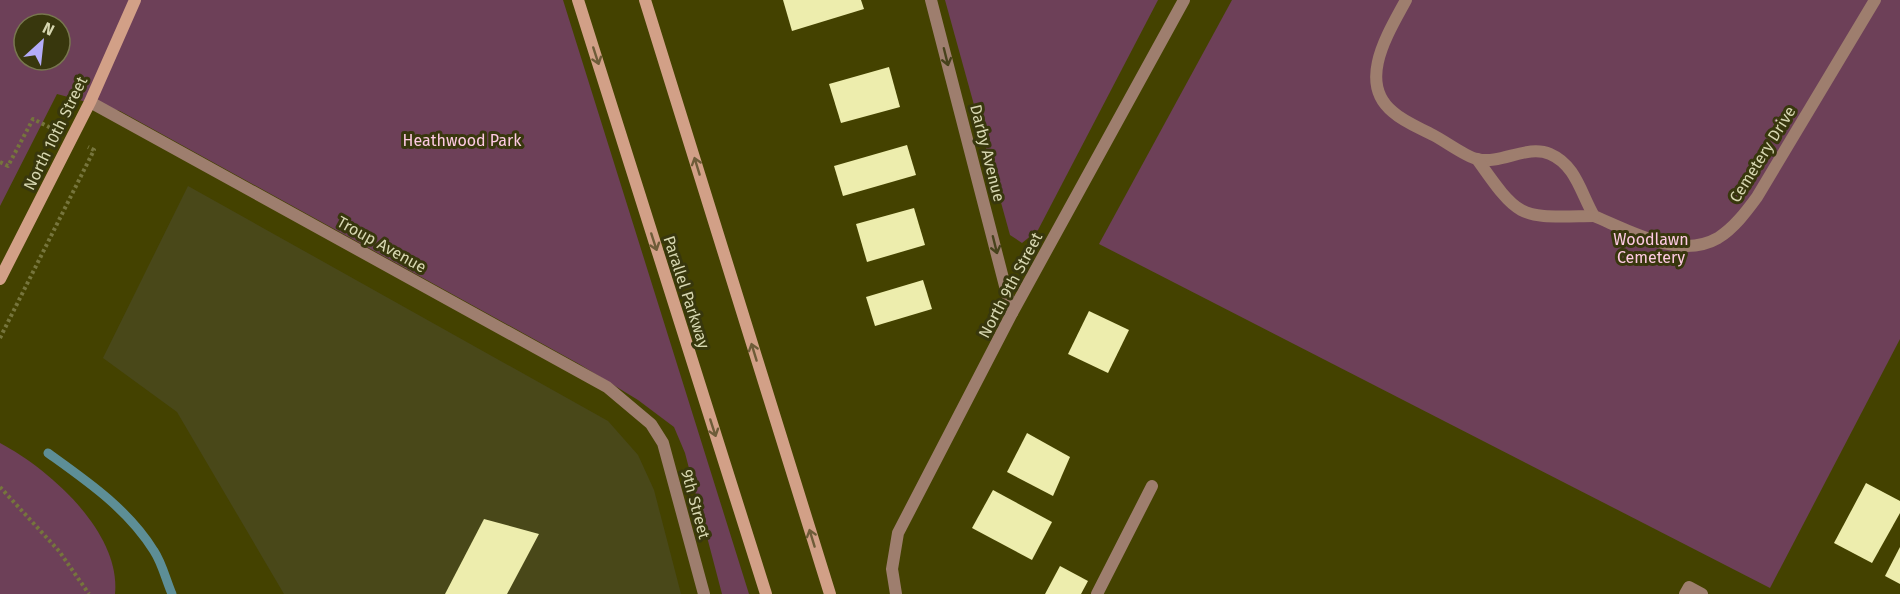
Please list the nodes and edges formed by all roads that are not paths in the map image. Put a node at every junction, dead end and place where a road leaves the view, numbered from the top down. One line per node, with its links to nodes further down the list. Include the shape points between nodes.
1 (135, 0): 8 (main road, North 10th Street)
2 (578, 0): 17 (main road, Parallel Parkway, one-way to 17)
3 (645, 0): 18 (main road, one-way to 3)
4 (932, 0): 12 (street, Darby Avenue, one-way to 12)
5 (1184, 0): 12 (street, North 9th Street)
6 (1406, 0): 9 (street, Cemetery Drive, via 1384,40 1376,78 1378,93 1392,112)
7 (1875, 0): 10 (street, Cemetery Drive, via 1757,197 1738,221 1718,237 1698,246 1674,245)
8 (90, 102): 11 (main road, North 10th Street); 13 (street, Troup Avenue, via 606,387)
9 (1477, 159): 10 (street, Cemetery Drive, via 1510,205 1524,213 1542,217); 10 (street, via 1503,158 1528,151 1549,153 1566,165)
10 (1594, 216)
11 (0, 279)
12 (1012, 313): 19 (street, North 9th Street, via 898,533 892,569)
13 (651, 424): 16 (street, 9th Street, via 663,443)
14 (1152, 486): 20 (street)
15 (1687, 591): 21 (street)
16 (704, 594)
17 (766, 594)
18 (830, 594)
19 (896, 594)
20 (1097, 594)
21 (1702, 594)

